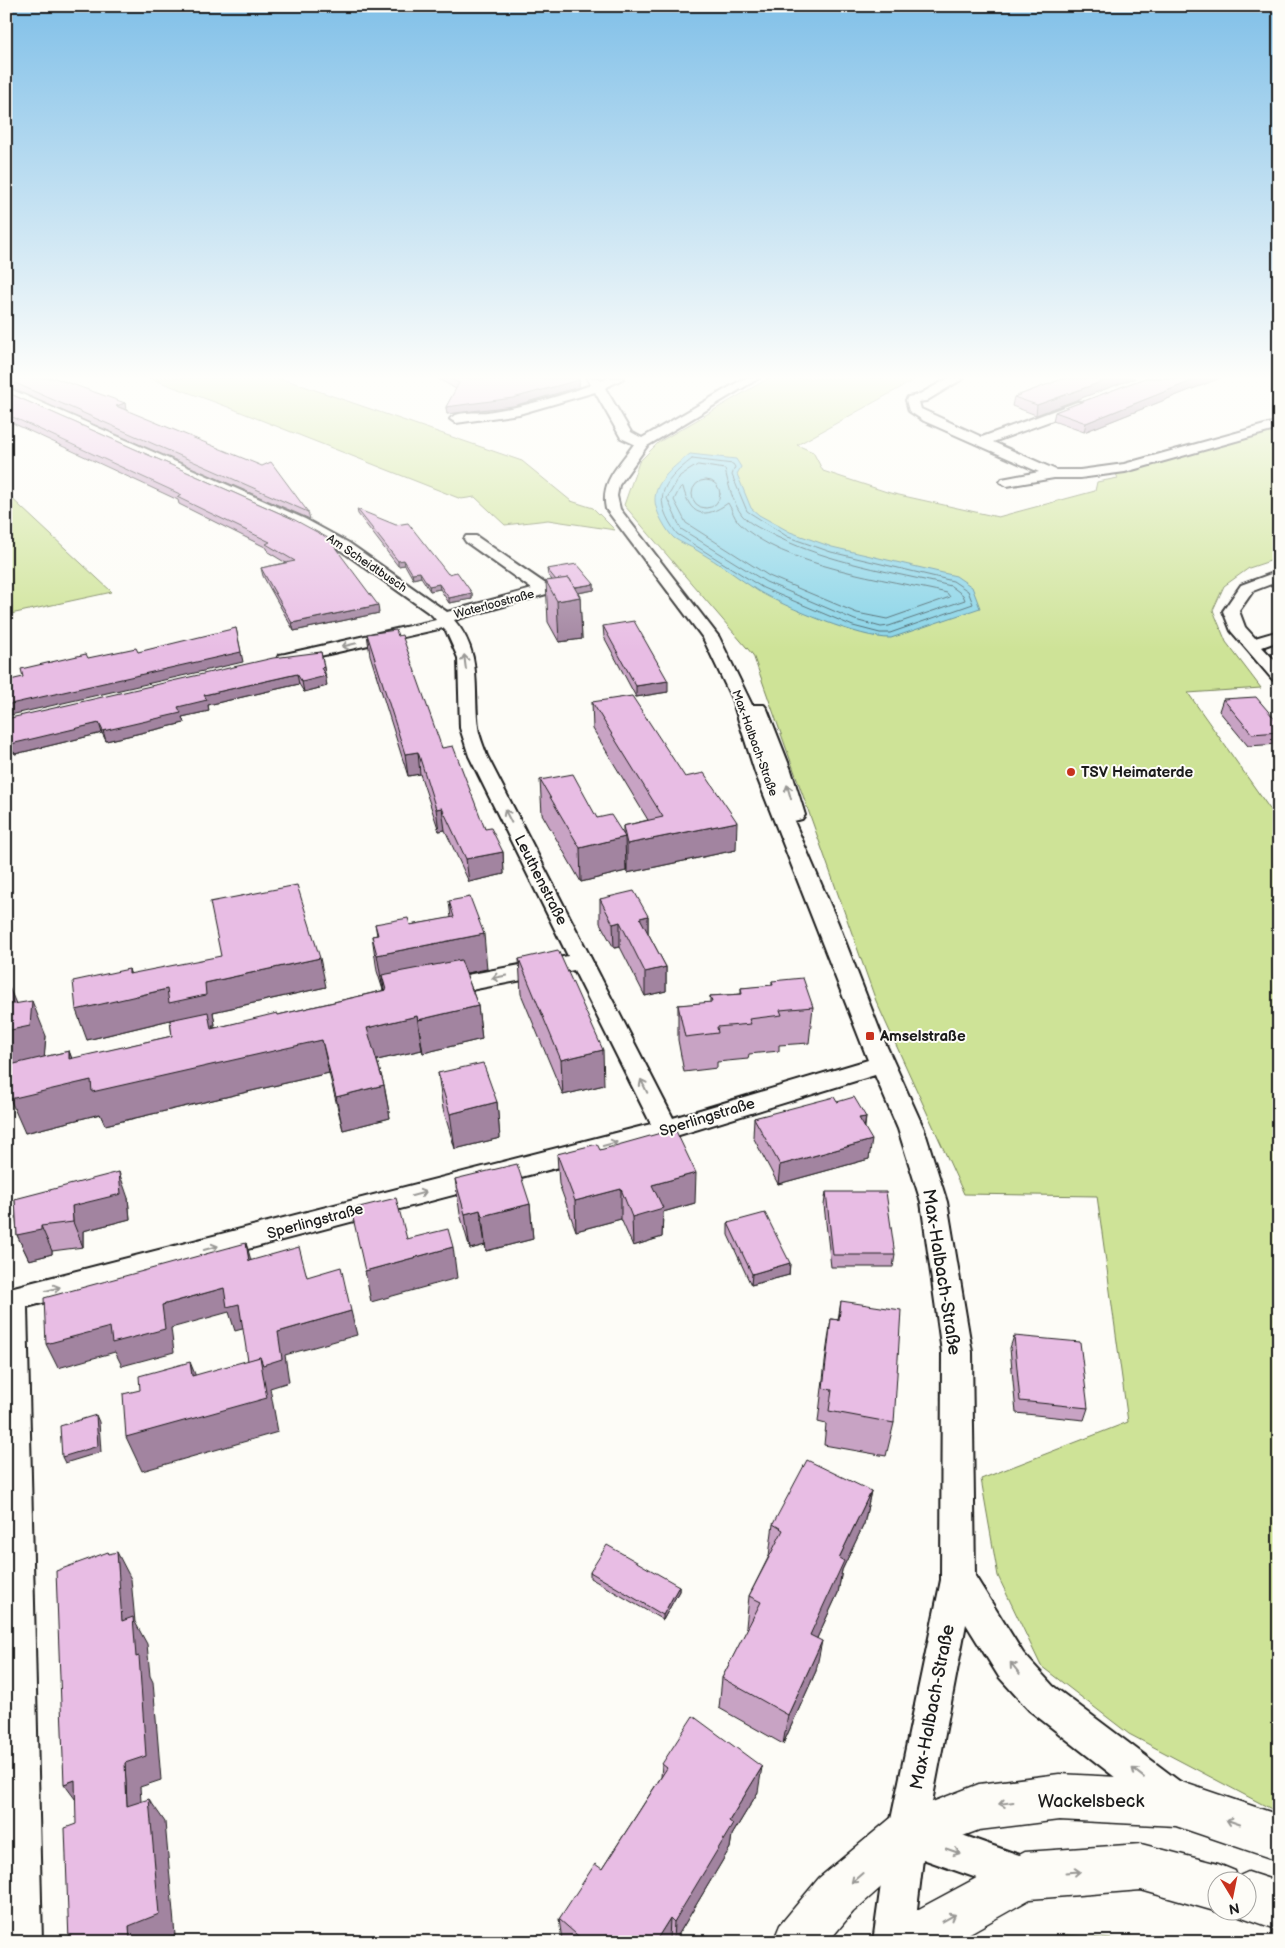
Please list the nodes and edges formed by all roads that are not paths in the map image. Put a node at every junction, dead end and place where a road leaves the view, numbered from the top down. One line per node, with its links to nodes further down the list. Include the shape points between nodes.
1 (181, 469): 11 (street, Am Scheidtbusch, via 300,522 344,546)
2 (624, 469): 18 (street, Max-Halbach-Straße, via 612,485 613,509 711,637 741,699 764,772)
3 (1042, 469): 5 (street)
4 (1118, 469): 5 (street)
5 (1054, 474): 6 (street)
6 (1007, 482)
7 (471, 539): 9 (street, Waterloostraße)
8 (1279, 576): 13 (street, via 1247,588 1231,611 1237,628)
9 (544, 590): 10 (street, Waterloostraße); 11 (street, Waterloostraße)
10 (558, 599)
11 (446, 620): 14 (street, Waterloostraße, one-way to 14); 16 (street, Leuthenstraße, one-way to 11, via 478,756 469,728 466,658 459,639)
12 (1279, 636): 13 (street)
13 (1251, 645): 15 (street)
14 (270, 663)
15 (1279, 676)
16 (581, 961): 17 (street, one-way to 17); 19 (street, Leuthenstraße, one-way to 16)
17 (417, 993)
18 (883, 1064): 19 (street, Sperlingstraße); 21 (street, Max-Halbach-Straße, via 911,1129 934,1202 957,1352)
19 (666, 1130): 20 (street, Sperlingstraße, one-way to 19)
20 (10, 1300): 29 (street)
21 (958, 1580): 22 (street, one-way to 21, via 1041,1698 1012,1665); 23 (street, Max-Halbach-Straße)
22 (1176, 1802): 23 (street, Wackelsbeck, one-way to 23, via 1059,1797 979,1807); 24 (street, Wackelsbeck, one-way to 22)
23 (907, 1834): 25 (street, one-way to 25); 30 (street, one-way to 30, via 836,1895); 31 (street, Max-Halbach-Straße)
24 (1279, 1838)
25 (1025, 1876): 26 (street, one-way to 26, via 1141,1867); 32 (street, one-way to 25)
26 (1208, 1885)
27 (1258, 1899): 28 (street)
28 (1279, 1906)
29 (22, 1942)
30 (797, 1942)
31 (893, 1942)
32 (906, 1942)

